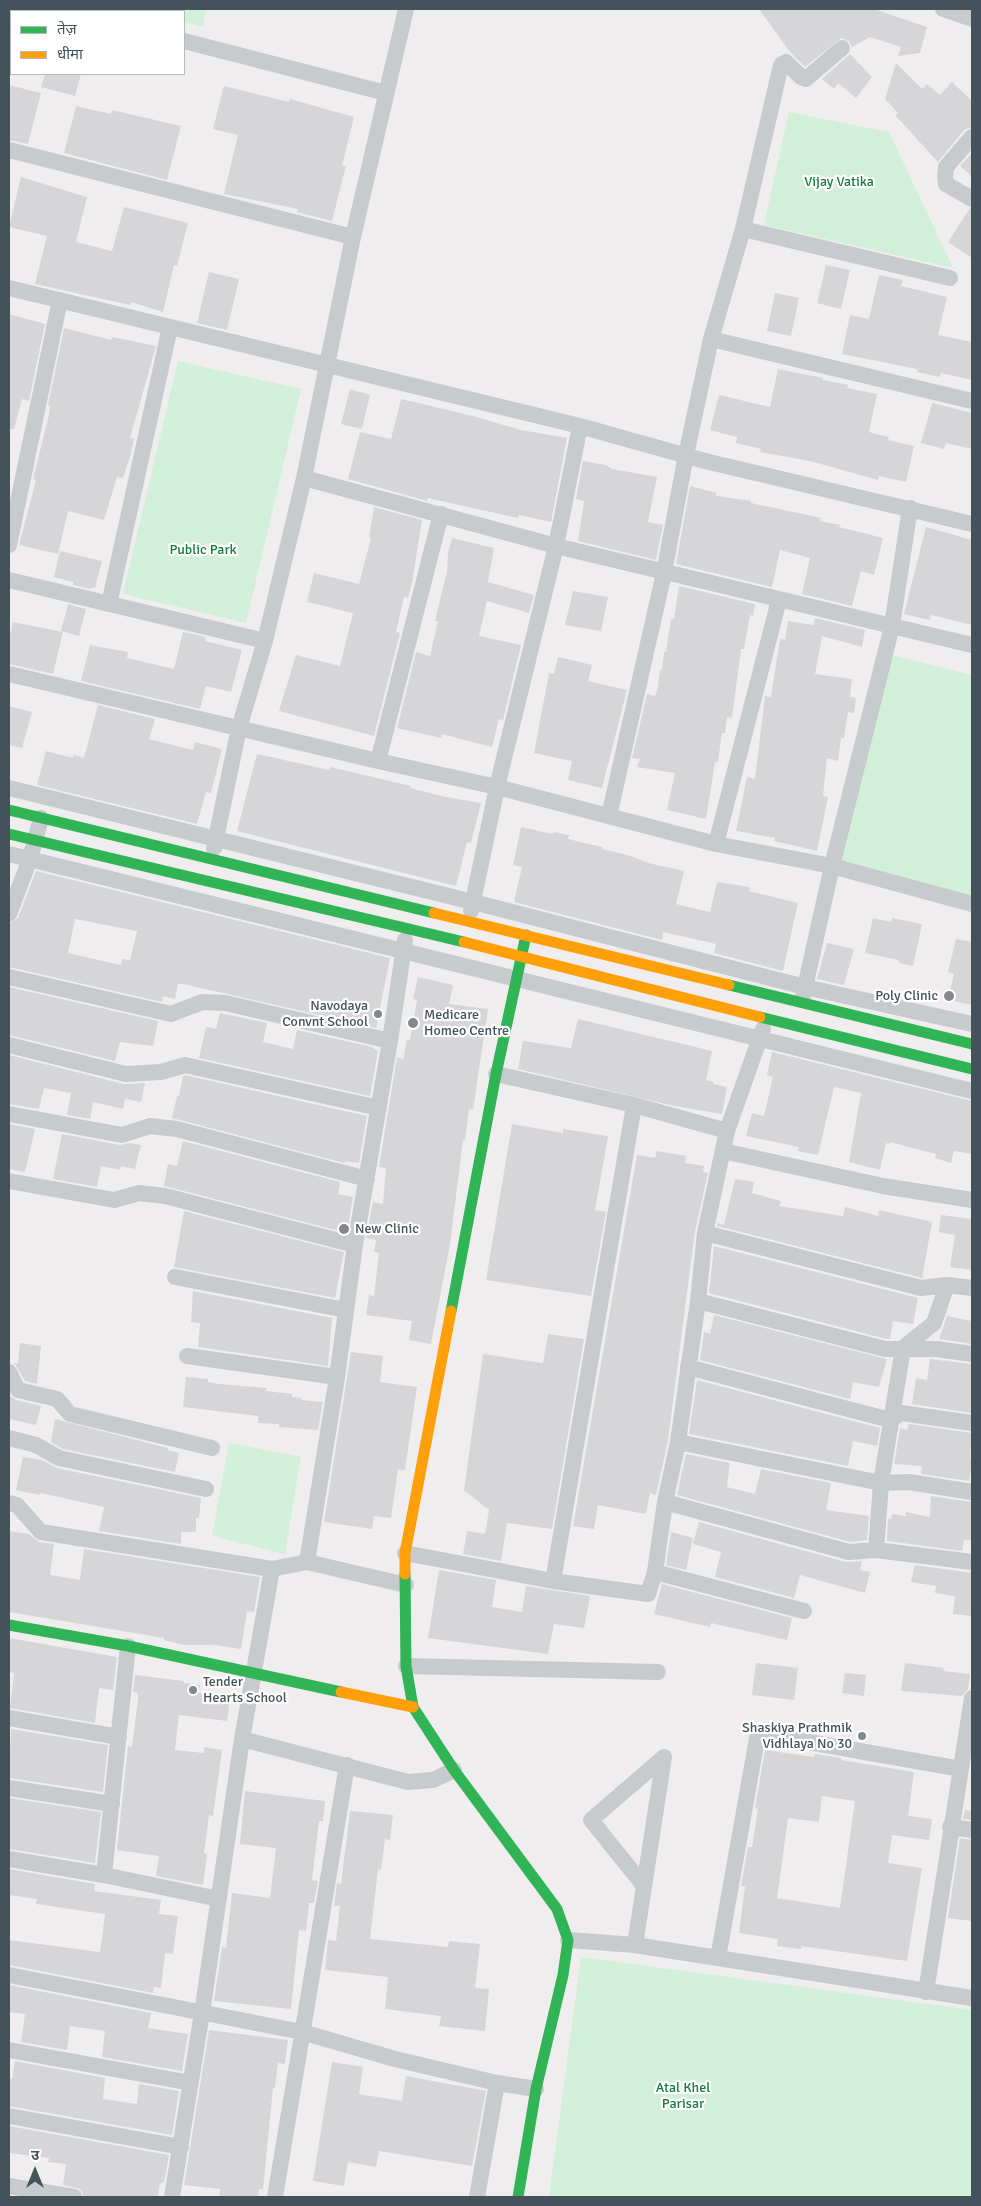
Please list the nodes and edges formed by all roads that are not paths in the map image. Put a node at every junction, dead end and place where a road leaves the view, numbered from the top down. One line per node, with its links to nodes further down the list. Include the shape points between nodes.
1 (10, 9): 4 (street)
2 (406, 9): 8 (street)
3 (943, 9): 5 (street)
4 (9, 14)
5 (972, 19)
6 (185, 41): 8 (street)
7 (842, 48): 12 (street, via 806,79 786,62 780,65)
8 (386, 93): 13 (street)
9 (972, 137): 11 (street, via 946,167 945,177 946,184)
10 (9, 150): 13 (street)
11 (972, 199)
12 (743, 229): 14 (street); 18 (street)
13 (353, 237): 19 (street)
14 (950, 278)
15 (9, 288): 16 (street)
16 (60, 300): 17 (street); 27 (street)
17 (170, 327): 19 (street); 32 (street)
18 (711, 339): 20 (street); 22 (street)
19 (327, 365): 21 (street); 23 (street)
20 (972, 401)
21 (580, 426): 22 (street); 28 (street)
22 (686, 455): 24 (street); 29 (street)
23 (304, 478): 25 (street); 34 (street)
24 (910, 508): 26 (street); 33 (street)
25 (441, 514): 28 (street); 38 (street)
26 (972, 524)
27 (9, 545)
28 (556, 546): 29 (street); 39 (street)
29 (664, 573): 31 (street); 42 (street)
30 (9, 580): 32 (street)
31 (779, 600): 33 (street); 47 (street)
32 (108, 604): 34 (street)
33 (892, 626): 35 (street); 51 (street)
34 (265, 641): 37 (street)
35 (972, 645)
36 (9, 674): 37 (street)
37 (239, 728): 38 (street); 45 (street)
38 (378, 761): 39 (street)
39 (497, 786): 42 (street); 52 (street)
40 (9, 788): 45 (street)
41 (9, 810): 43 (main road)
42 (609, 816): 47 (street)
43 (41, 818): 46 (street); 50 (main road)
44 (9, 834): 46 (main road)
45 (216, 838): 50 (street); 52 (street)
46 (36, 841): 49 (street); 56 (main road)
47 (716, 844): 51 (street)
48 (9, 854): 49 (street)
49 (30, 859): 54 (street); 59 (street)
50 (212, 860): 55 (main road)
51 (832, 866): 53 (street); 63 (street)
52 (473, 902): 55 (street); 63 (street)
53 (972, 904)
54 (9, 914)
55 (468, 922): 57 (main road); 58 (street)
56 (407, 929): 58 (main road); 59 (street)
57 (526, 935): 60 (main road); 64 (main road)
58 (464, 942): 60 (main road)
59 (403, 950): 62 (street); 68 (street)
60 (522, 957): 62 (main road); 65 (main road)
61 (9, 976): 68 (street, via 172,1014 202,1002 225,1003)
62 (518, 979): 67 (street); 72 (main road)
63 (805, 987): 64 (street); 66 (street)
64 (802, 1004): 69 (main road)
65 (766, 1020): 67 (street); 71 (main road)
66 (972, 1024)
67 (761, 1040): 73 (street); 77 (street)
68 (390, 1041): 75 (street)
69 (972, 1044)
70 (9, 1045): 75 (street, via 126,1074 161,1072 185,1065)
71 (972, 1069)
72 (496, 1074): 74 (street); 106 (main road)
73 (972, 1091)
74 (634, 1105): 77 (street); 111 (street)
75 (379, 1108): 79 (street)
76 (9, 1114): 79 (street, via 122,1135 150,1126 177,1129)
77 (728, 1131): 78 (street)
78 (723, 1151): 81 (street, via 883,1186); 82 (street)
79 (367, 1179): 83 (street)
80 (9, 1181): 83 (street, via 114,1200 139,1193 165,1196)
81 (972, 1200)
82 (705, 1233): 85 (street, via 921,1288); 87 (street)
83 (355, 1245): 88 (street)
84 (175, 1277): 88 (street)
85 (947, 1284): 86 (street); 89 (street, via 934,1323)
86 (972, 1288)
87 (698, 1301): 89 (street, via 885,1349); 92 (street)
88 (346, 1310): 94 (street)
89 (903, 1348): 90 (street); 95 (street)
90 (972, 1354)
91 (187, 1356): 94 (street)
92 (688, 1367): 95 (street); 98 (street)
93 (9, 1372): 99 (street, via 18,1390 57,1399 70,1414)
94 (337, 1377): 107 (street)
95 (890, 1420): 96 (street, via 901,1413); 100 (street)
96 (972, 1423)
97 (9, 1438): 101 (street, via 36,1445 59,1458)
98 (678, 1442): 100 (street); 103 (street)
99 (212, 1448)
100 (881, 1483): 102 (street, via 909,1482); 105 (street)
101 (206, 1490)
102 (972, 1492)
103 (665, 1502): 105 (street, via 849,1552); 110 (street)
104 (9, 1503): 109 (street, via 17,1505 42,1532)
105 (876, 1550): 108 (street)
106 (405, 1553): 111 (street); 112 (main road)
107 (307, 1562): 109 (street); 112 (street)
108 (972, 1562)
109 (272, 1569): 117 (street)
110 (656, 1572): 111 (street, via 648,1594); 113 (street)
111 (553, 1581)
112 (406, 1585): 116 (main road)
113 (804, 1612)
114 (9, 1625): 115 (main road)
115 (128, 1646): 117 (main road); 122 (street)
116 (406, 1666): 118 (street); 120 (main road)
117 (253, 1672): 120 (main road); 123 (street)
118 (658, 1672)
119 (972, 1698): 124 (street)
120 (414, 1707): 126 (main road)
121 (9, 1718): 122 (street)
122 (119, 1737): 128 (street)
123 (242, 1739): 125 (street); 134 (street)
124 (965, 1763): 129 (street); 137 (street, via 758,1733)
125 (347, 1765): 126 (street, via 408,1782 433,1780); 142 (street)
126 (454, 1770): 135 (main road, via 557,1909)
127 (9, 1788): 128 (street)
128 (112, 1804): 132 (street)
129 (950, 1828): 130 (street); 139 (street)
130 (972, 1830)
131 (9, 1859): 132 (street)
132 (104, 1875): 134 (street)
133 (644, 1886): 133 (street, via 663,1766 664,1757 591,1820); 136 (street)
134 (219, 1899): 141 (street)
135 (568, 1940): 136 (street); 146 (main road)
136 (635, 1945): 137 (street)
137 (718, 1958): 139 (street)
138 (9, 1976): 141 (street)
139 (926, 1992): 140 (street)
140 (972, 1998)
141 (202, 2013): 142 (street); 144 (street)
142 (302, 2032): 145 (street); 152 (street)
143 (9, 2050): 144 (street)
144 (191, 2083): 148 (street)
145 (496, 2083): 146 (street); 153 (street)
146 (536, 2089): 154 (main road)
147 (9, 2116): 148 (street)
148 (181, 2146): 151 (street)
149 (9, 2186): 150 (street)
150 (74, 2197)
151 (172, 2197)
152 (275, 2197)
153 (477, 2197)
154 (518, 2197)

